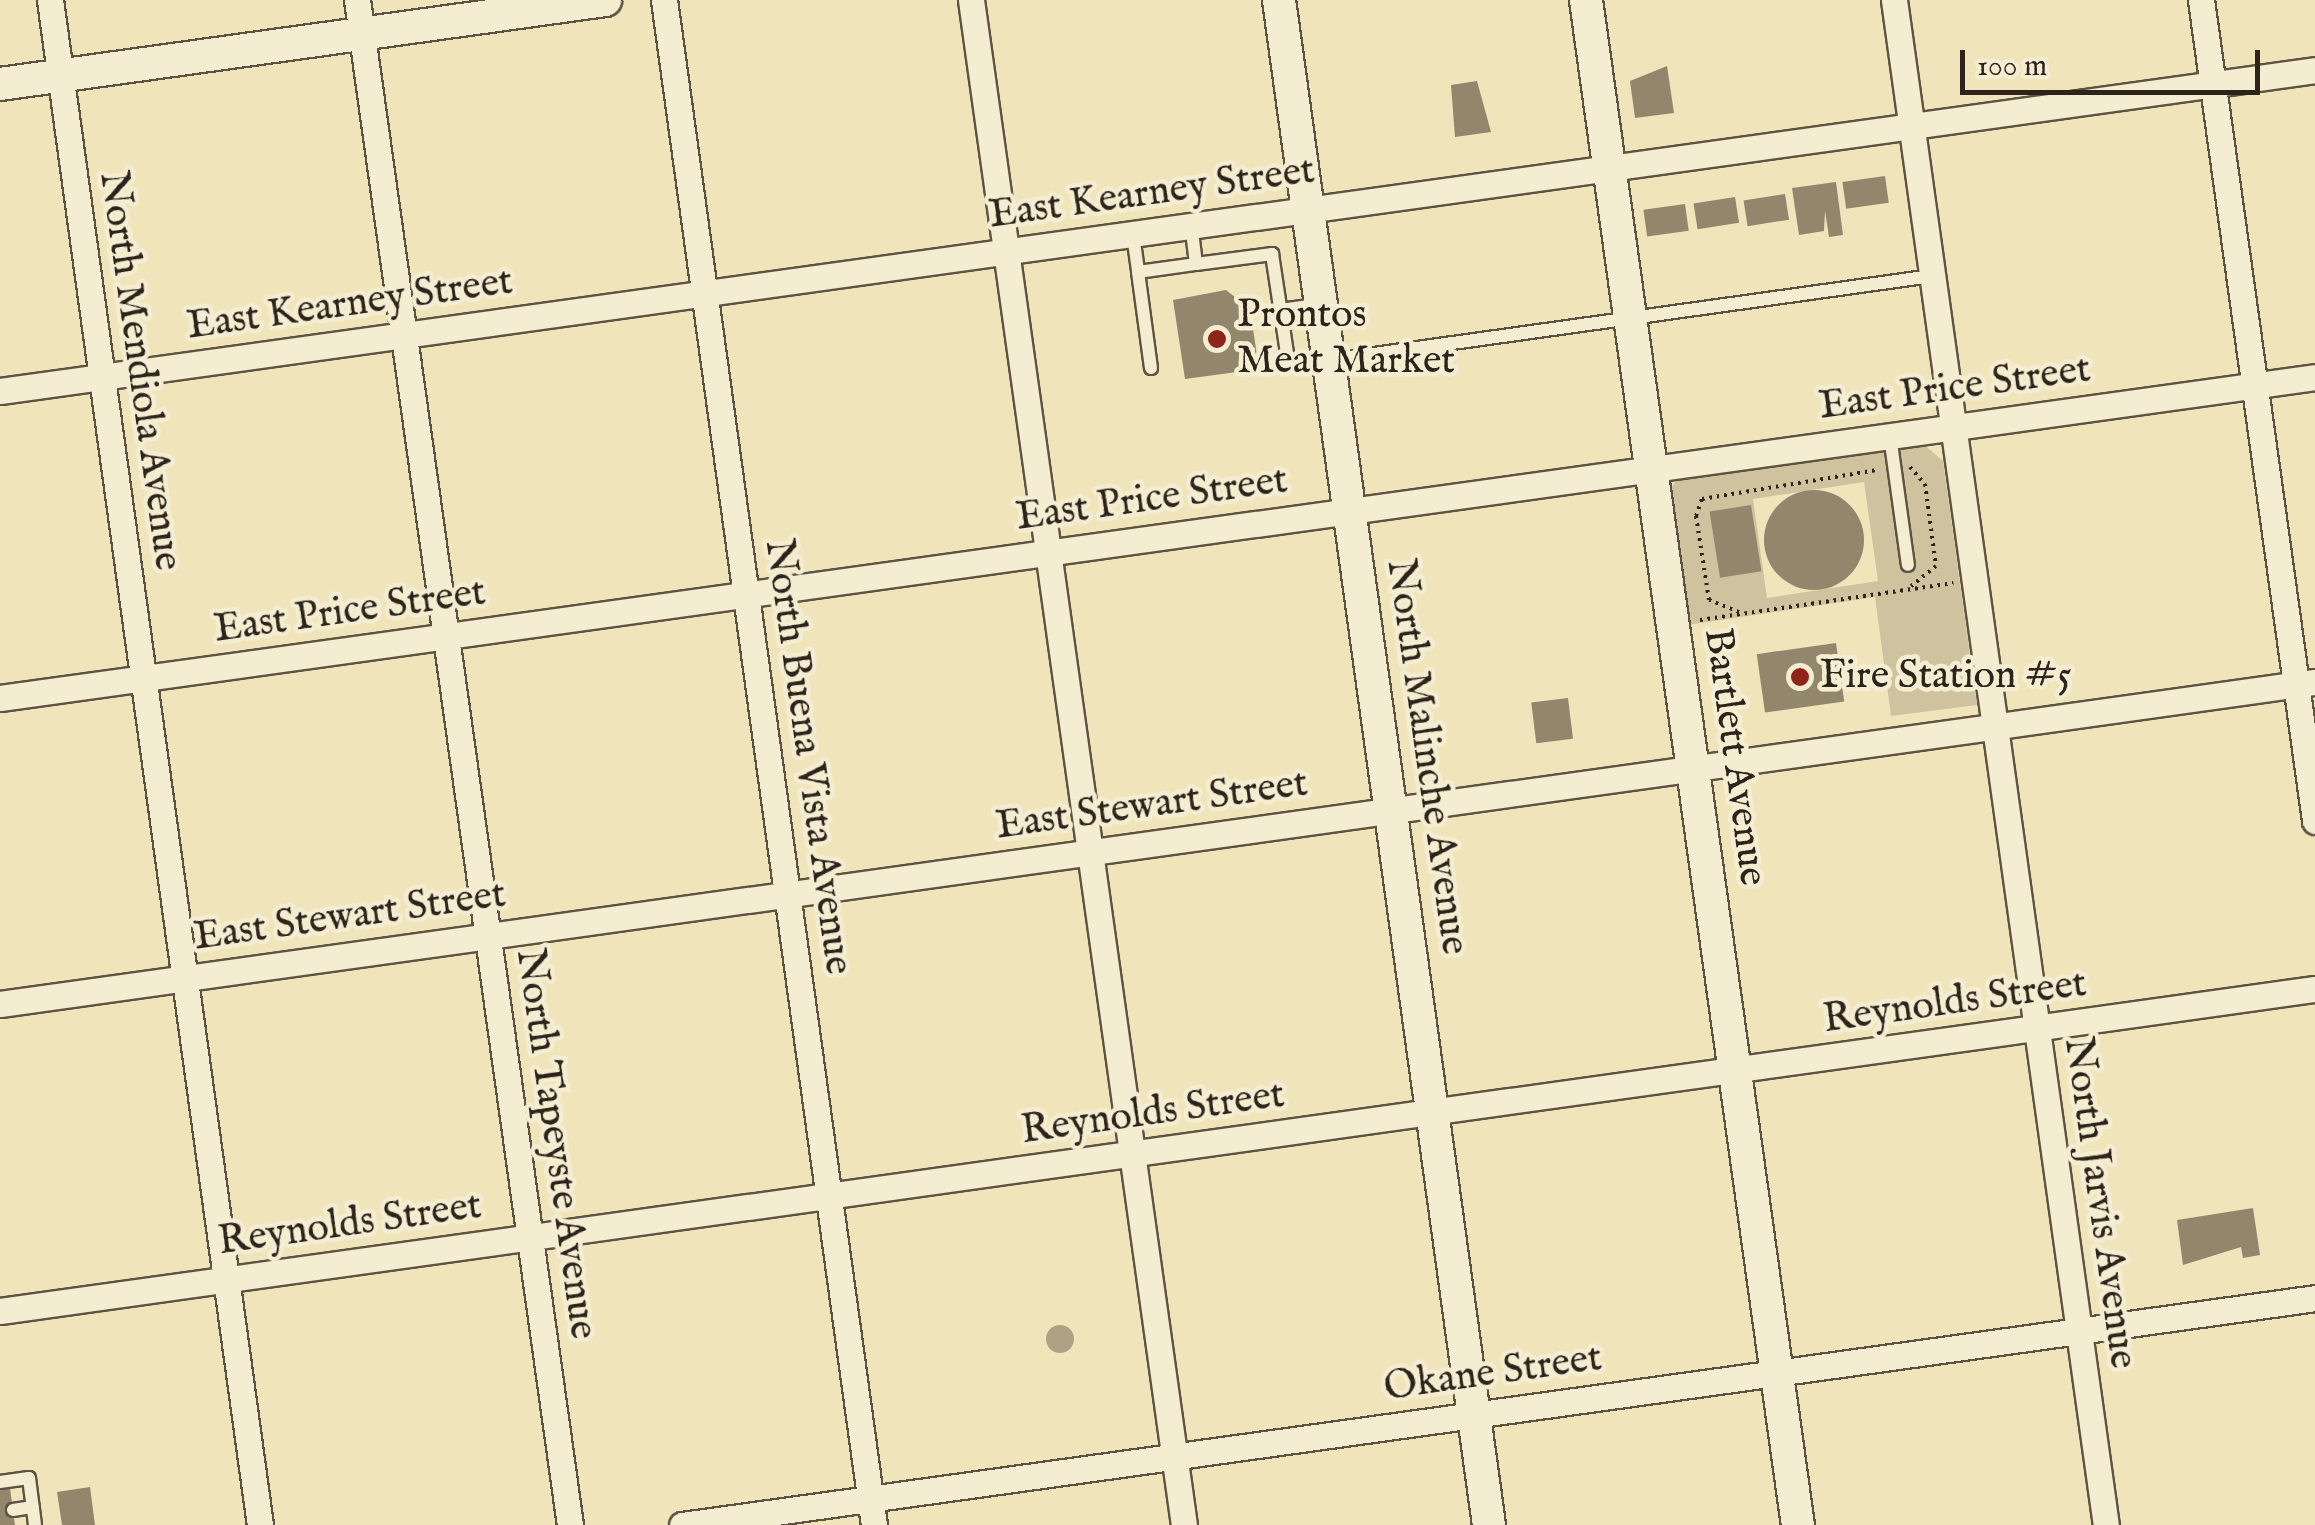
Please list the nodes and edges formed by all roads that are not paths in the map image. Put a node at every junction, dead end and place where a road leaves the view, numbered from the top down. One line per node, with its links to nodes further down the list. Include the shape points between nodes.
1 (50, 0): 12 (street, North Mendiola Avenue)
2 (357, 0): 10 (street, North Tapeyste Avenue)
3 (605, 0): 10 (main road)
4 (664, 0): 24 (street, North Buena Vista Avenue)
5 (972, 0): 20 (street)
6 (1279, 0): 17 (main road, North Malinche Avenue)
7 (1586, 0): 16 (main road, Bartlett Avenue)
8 (1894, 0): 15 (street, North Jarvis Avenue)
9 (2201, 0): 14 (street)
10 (362, 34): 12 (main road); 28 (street, North Tapeyste Avenue)
11 (2315, 70): 14 (street, East Kearney Street)
12 (60, 76): 13 (main road); 32 (street, North Mendiola Avenue)
13 (0, 84)
14 (2213, 84): 15 (street, East Kearney Street); 34 (street)
15 (1912, 126): 16 (street, East Kearney Street); 23 (street, North Jarvis Avenue)
16 (1610, 168): 17 (street, East Kearney Street); 27 (main road, Bartlett Avenue)
17 (1308, 210): 18 (street, East Kearney Street); 25 (main road, North Malinche Avenue)
18 (1190, 226): 19 (street, East Kearney Street); 21 (lane)
19 (1133, 234): 20 (street, East Kearney Street); 22 (lane)
20 (1006, 252): 24 (street, East Kearney Street); 40 (street)
21 (1196, 264): 22 (lane); 26 (lane, via 1272,254)
22 (1138, 272): 31 (lane)
23 (1932, 276): 27 (lane); 36 (street, North Jarvis Avenue)
24 (705, 293): 28 (street, East Kearney Street); 42 (street, North Buena Vista Avenue)
25 (1321, 304): 26 (lane); 30 (main road, North Malinche Avenue)
26 (1280, 310): 29 (lane)
27 (1630, 318): 30 (lane); 38 (main road, Bartlett Avenue)
28 (404, 335): 32 (street, East Kearney Street); 43 (street, North Tapeyste Avenue)
29 (1287, 353)
30 (1329, 361): 39 (main road, North Malinche Avenue)
31 (1151, 368)
32 (102, 377): 35 (street, East Kearney Street); 44 (street, North Mendiola Avenue)
33 (2315, 377): 34 (street, East Price Street)
34 (2254, 386): 36 (street, East Price Street); 45 (street)
35 (0, 391)
36 (1953, 427): 37 (street, East Price Street); 47 (street, North Jarvis Avenue)
37 (1890, 436): 38 (street, East Price Street); 41 (lane)
38 (1652, 469): 39 (street, East Price Street); 48 (main road, Bartlett Avenue)
39 (1350, 511): 40 (street, East Price Street); 49 (main road, North Malinche Avenue)
40 (1048, 553): 42 (street, East Price Street); 51 (street)
41 (1908, 565)
42 (747, 594): 43 (street, East Price Street); 52 (street, North Buena Vista Avenue)
43 (446, 636): 44 (street, East Price Street); 53 (street, North Tapeyste Avenue)
44 (144, 678): 46 (street, East Price Street); 54 (street, North Mendiola Avenue)
45 (2306, 684): 47 (street, East Stewart Street); 50 (street)
46 (0, 698)
47 (1994, 727): 48 (street, East Stewart Street); 57 (street, North Jarvis Avenue)
48 (1693, 768): 49 (street, East Stewart Street); 58 (main road, Bartlett Avenue)
49 (1391, 810): 51 (street, East Stewart Street); 59 (main road, North Malinche Avenue)
50 (2315, 821)
51 (1090, 852): 52 (street, East Stewart Street); 60 (street)
52 (788, 894): 53 (street, East Stewart Street); 61 (street, North Buena Vista Avenue)
53 (488, 936): 54 (street, East Stewart Street); 62 (street, North Tapeyste Avenue)
54 (184, 978): 56 (street, East Stewart Street); 63 (street, North Mendiola Avenue)
55 (2315, 989): 57 (street, Reynolds Street)
56 (0, 1004)
57 (2036, 1029): 58 (street, Reynolds Street); 66 (street, North Jarvis Avenue)
58 (1735, 1072): 59 (street, Reynolds Street); 67 (main road, Bartlett Avenue)
59 (1433, 1113): 60 (street, Reynolds Street); 68 (main road, North Malinche Avenue)
60 (1132, 1155): 61 (street, Reynolds Street); 69 (street)
61 (829, 1196): 62 (street, Reynolds Street); 71 (street, North Buena Vista Avenue)
62 (530, 1238): 63 (street, Reynolds Street); 76 (street, North Tapeyste Avenue)
63 (226, 1280): 65 (street, Reynolds Street); 75 (street, North Mendiola Avenue)
64 (2315, 1298): 66 (street, Okane Street)
65 (0, 1311)
66 (2079, 1331): 67 (street, Okane Street); 82 (street, North Jarvis Avenue)
67 (1776, 1373): 68 (street, Okane Street); 81 (main road, Bartlett Avenue)
68 (1474, 1415): 69 (street, Okane Street); 80 (main road, North Malinche Avenue)
69 (1174, 1456): 71 (street, Okane Street); 79 (street)
70 (0, 1482): 72 (lane, via 28,1478)
71 (870, 1499): 77 (street, Okane Street); 78 (street, North Buena Vista Avenue)
72 (32, 1507): 73 (lane); 74 (lane)
73 (13, 1510)
74 (35, 1525)
75 (260, 1525)
76 (570, 1525)
77 (682, 1525)
78 (874, 1525)
79 (1184, 1525)
80 (1489, 1525)
81 (1798, 1525)
82 (2106, 1525)

